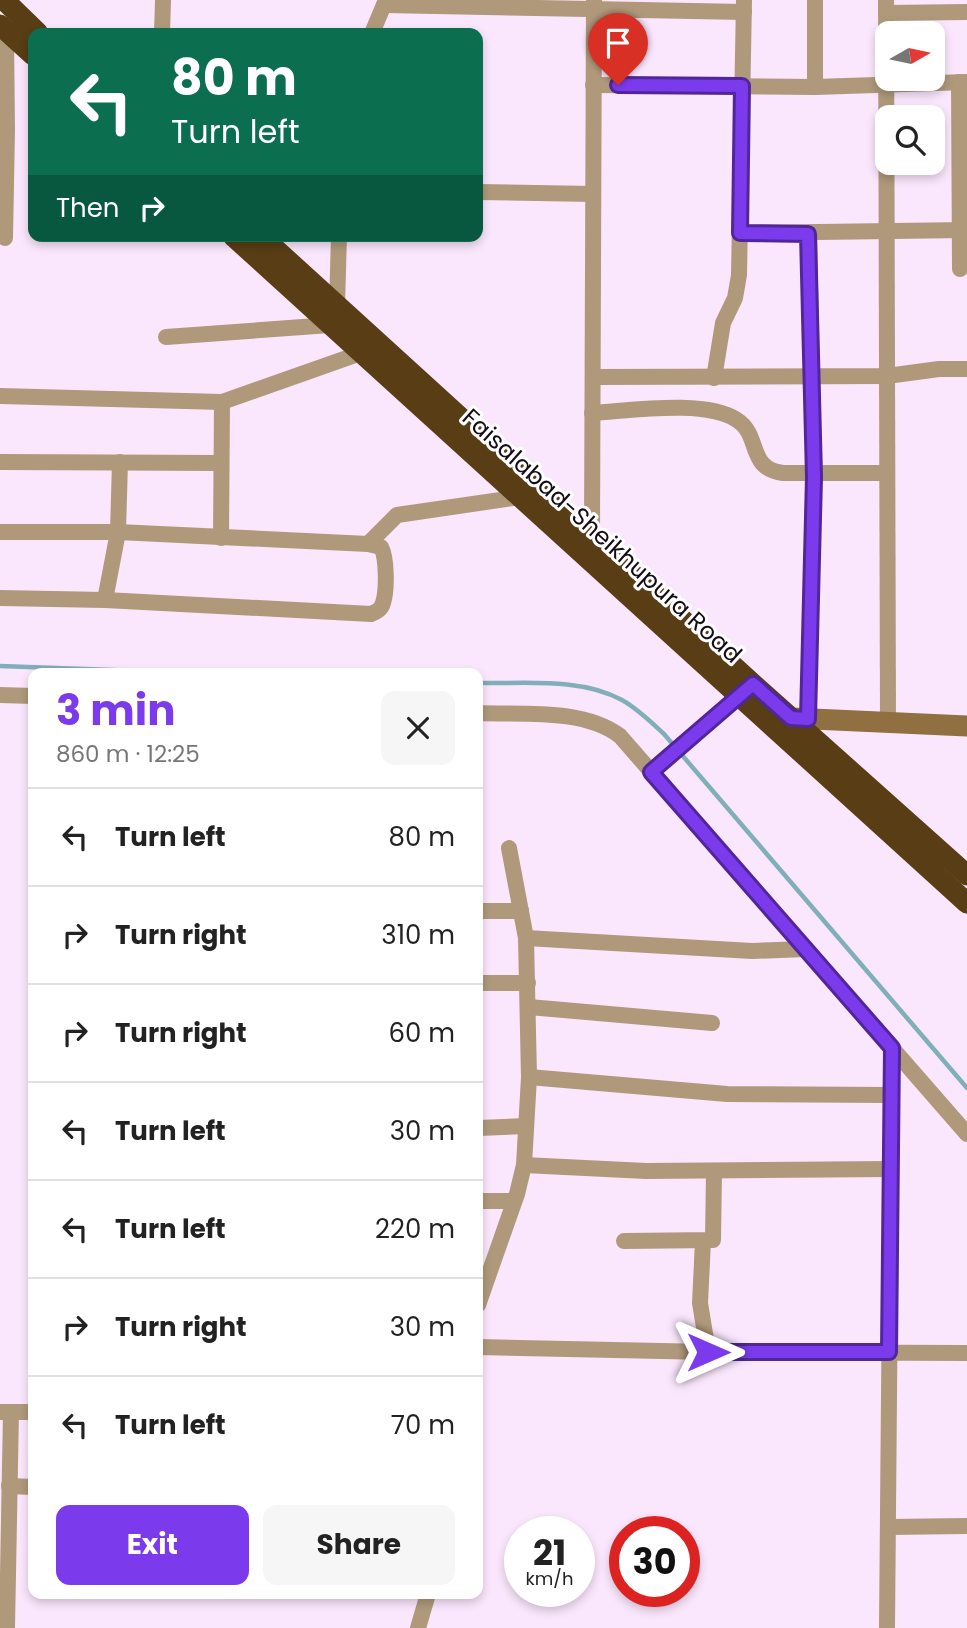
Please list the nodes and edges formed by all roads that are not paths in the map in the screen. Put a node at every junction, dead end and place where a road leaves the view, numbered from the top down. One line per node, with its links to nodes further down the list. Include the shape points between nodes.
1 (4, 0): 10 (highway)
2 (163, 0): 11 (street)
3 (815, 0): 19 (street)
4 (385, 3): 5 (street); 12 (street)
5 (594, 5): 6 (street); 16 (street)
6 (744, 6): 18 (street)
7 (886, 7): 8 (street)
8 (967, 12)
9 (3, 28): 13 (highway); 23 (street)
10 (33, 28)
11 (162, 28)
12 (374, 28)
13 (28, 50)
14 (963, 82): 15 (street); 24 (street)
15 (945, 83)
16 (593, 85): 18 (street); 22 (street)
17 (875, 85): 19 (street)
18 (742, 86): 19 (street); 26 (street)
19 (815, 87)
20 (886, 91): 25 (street)
21 (483, 192): 22 (street)
22 (593, 194): 38 (street)
23 (3, 215): 28 (street)
24 (963, 230): 25 (street); 32 (street)
25 (886, 231): 27 (street); 37 (street)
26 (740, 233): 27 (street); 40 (street, via 738,285 723,323)
27 (808, 234): 39 (street)
28 (5, 238)
29 (241, 242): 33 (highway, Faisalabad-Sheikhupura Road)
30 (267, 242): 33 (highway, Faisalabad-Sheikhupura Road)
31 (339, 242): 33 (street)
32 (960, 269)
33 (334, 315): 34 (street); 35 (highway, Faisalabad-Sheikhupura Road); 52 (highway, Faisalabad-Sheikhupura Road)
34 (166, 337)
35 (361, 353): 42 (street); 49 (highway, Faisalabad-Sheikhupura Road)
36 (967, 369): 37 (street)
37 (887, 376): 39 (street); 48 (street)
38 (593, 377): 40 (street); 43 (street)
39 (813, 377): 40 (street); 47 (street)
40 (715, 378)
41 (0, 396): 42 (street)
42 (222, 402): 46 (street)
43 (592, 413): 47 (street, via 696,408 723,414 746,429 764,466 776,472); 52 (street)
44 (0, 462): 45 (street)
45 (120, 462): 46 (street); 51 (street)
46 (221, 463): 53 (street)
47 (814, 473): 48 (street); 61 (street)
48 (887, 473): 62 (street)
49 (520, 497): 54 (street, via 397,515); 57 (highway, Faisalabad-Sheikhupura Road)
50 (0, 532): 51 (street)
51 (118, 532): 53 (street); 56 (street)
52 (592, 536): 57 (highway, Faisalabad-Sheikhupura Road)
53 (220, 538): 54 (street)
54 (368, 544): 56 (street, via 381,547 386,556 383,604 371,614)
55 (0, 598): 56 (street)
56 (105, 600)
57 (745, 690): 61 (highway, Faisalabad-Sheikhupura Road); 64 (street); 67 (highway, Faisalabad-Sheikhupura Road)
58 (0, 695): 59 (street)
59 (28, 696)
60 (483, 713): 64 (street, via 566,717 600,724 620,736)
61 (799, 718): 62 (street); 66 (highway, Faisalabad-Sheikhupura Road)
62 (888, 723): 63 (street)
63 (967, 726)
64 (651, 772): 71 (street)
65 (509, 848): 69 (street)
66 (967, 875)
67 (967, 904)
68 (483, 911): 69 (street)
69 (522, 911): 70 (street)
70 (526, 938): 71 (street, via 751,951); 72 (street)
71 (806, 949): 76 (street)
72 (528, 983): 73 (street); 74 (street)
73 (483, 984)
74 (529, 1007): 75 (street); 77 (street)
75 (712, 1023)
76 (892, 1048): 78 (street); 81 (street)
77 (529, 1077): 78 (street, via 727,1094); 79 (street)
78 (891, 1095): 83 (street)
79 (526, 1126): 80 (street); 82 (street)
80 (483, 1128)
81 (967, 1134)
82 (524, 1165): 84 (street); 86 (street)
83 (891, 1169): 84 (street); 92 (street)
84 (714, 1171): 88 (street, via 715,1237)
85 (483, 1201): 86 (street)
86 (514, 1201): 89 (street)
87 (624, 1241): 88 (street)
88 (703, 1241): 91 (street, via 700,1303)
89 (483, 1291)
90 (483, 1348): 91 (street)
91 (708, 1352): 92 (street)
92 (889, 1352): 93 (street); 99 (street)
93 (967, 1353)
94 (5, 1412): 95 (street); 96 (street)
95 (28, 1412)
96 (9, 1486): 97 (street); 100 (street)
97 (28, 1487)
98 (967, 1526): 99 (street)
99 (888, 1527): 104 (street)
100 (4, 1556): 102 (street)
101 (427, 1599): 103 (street)
102 (7, 1628)
103 (418, 1628)
104 (887, 1628)

